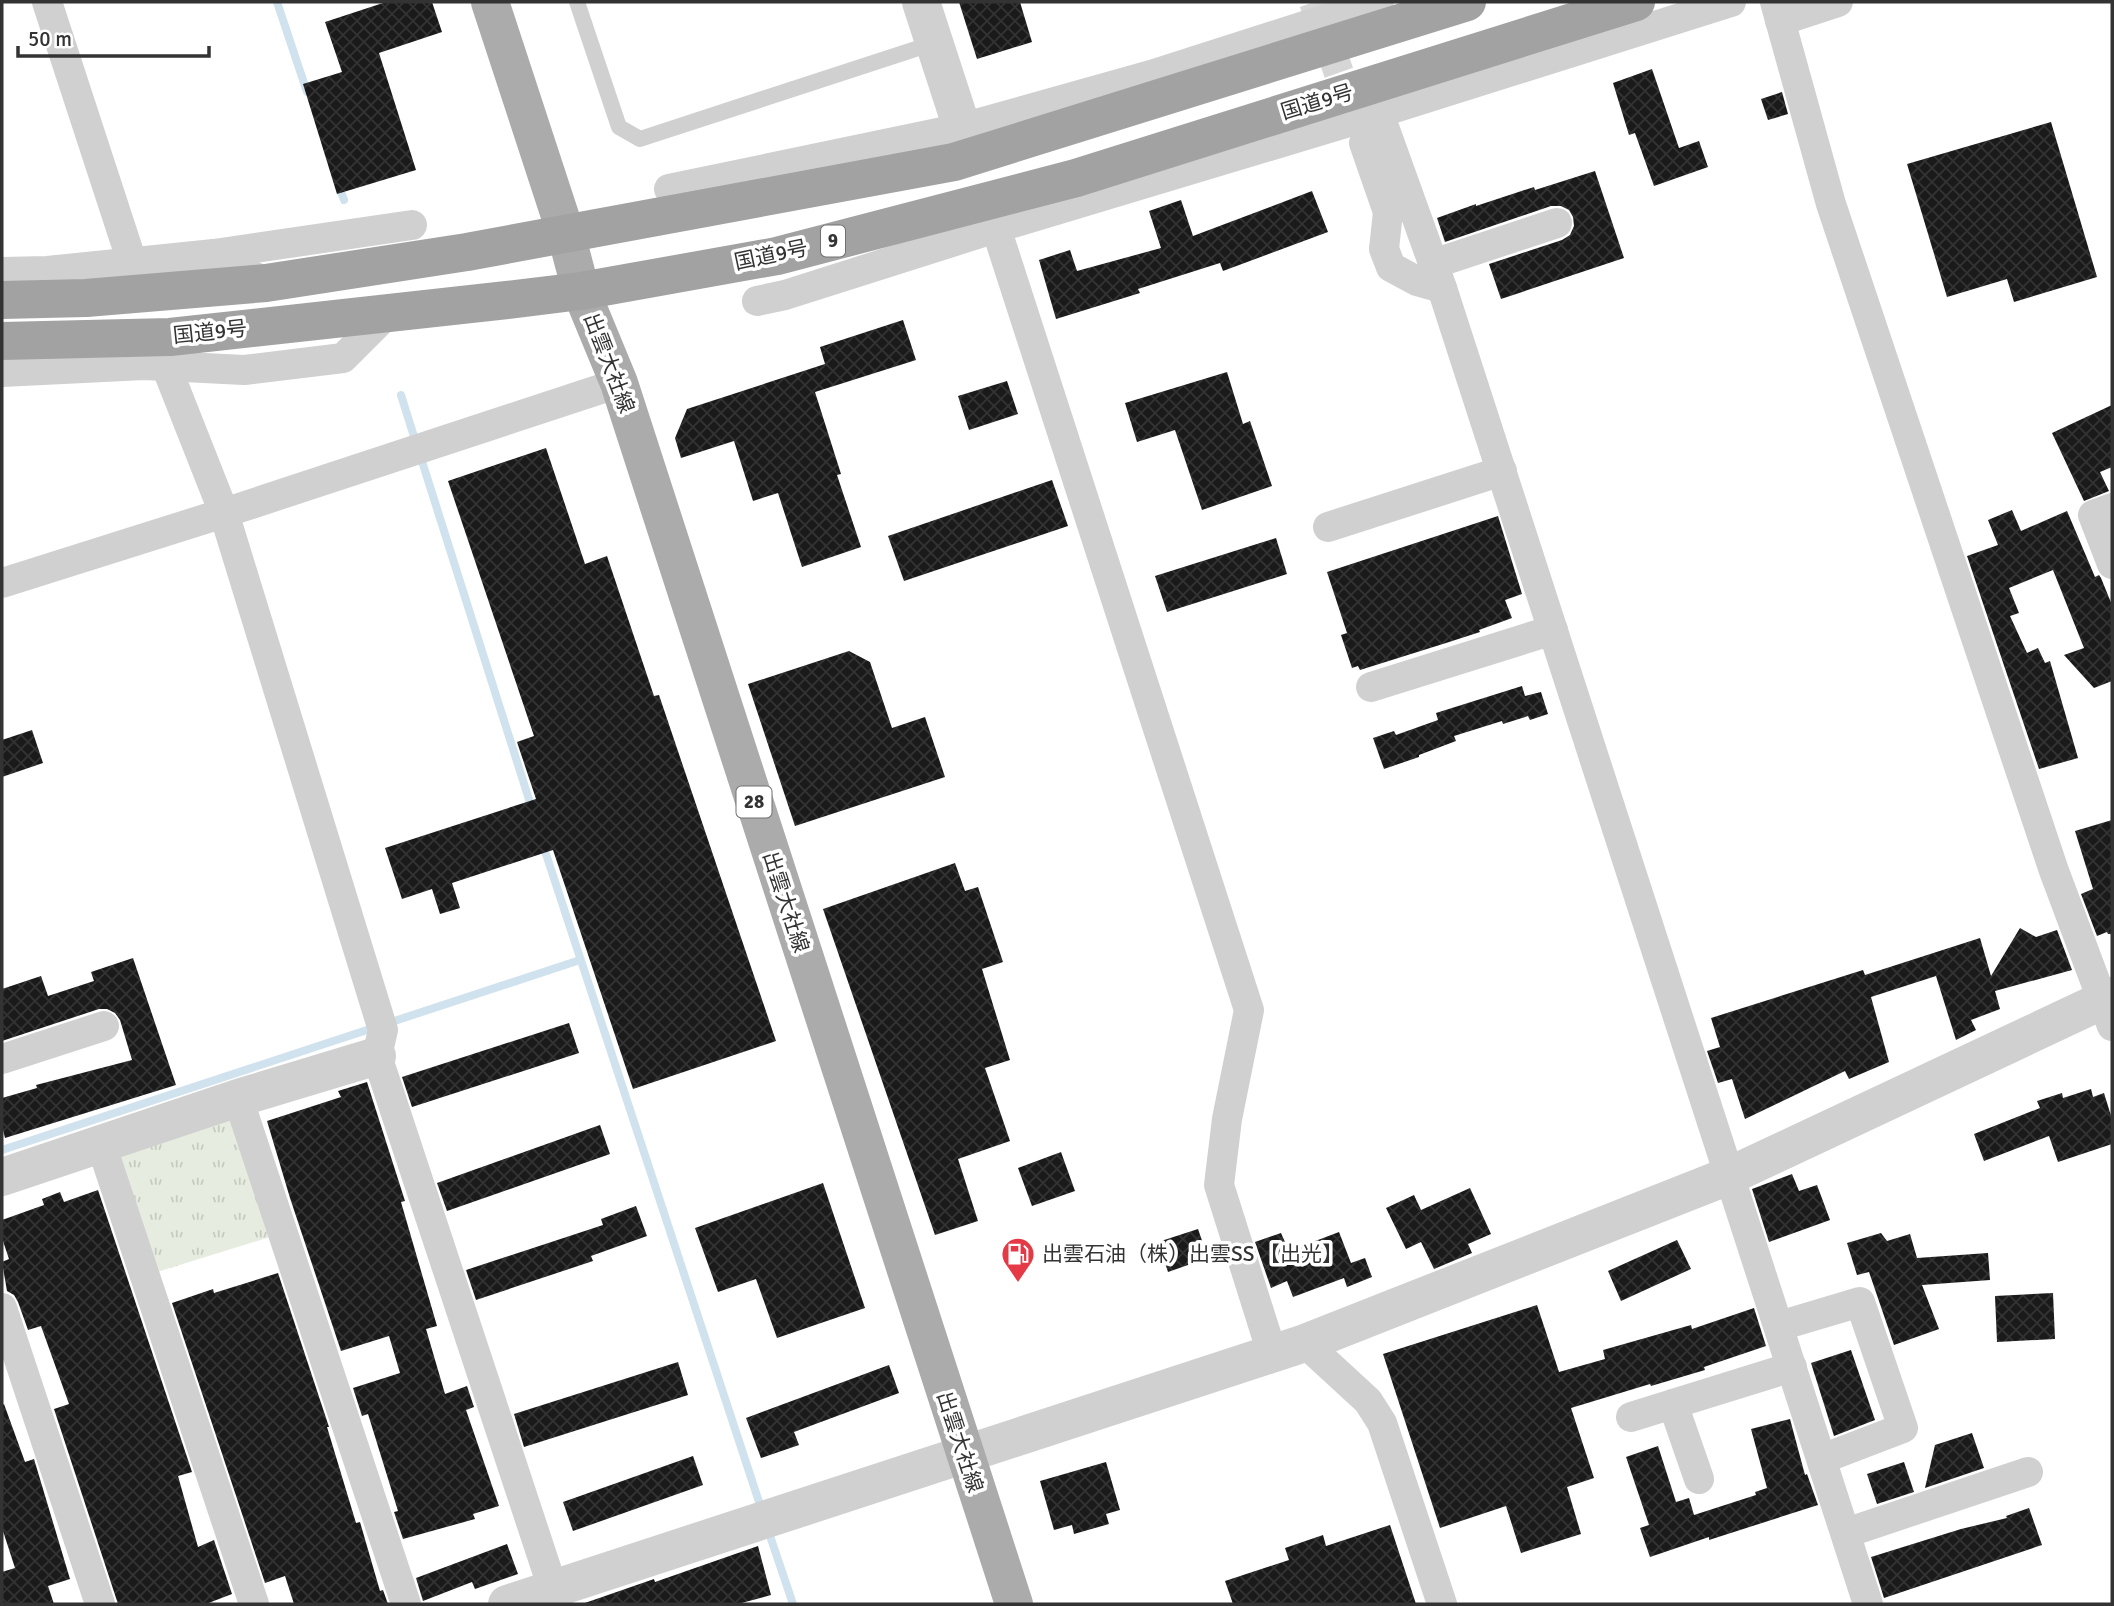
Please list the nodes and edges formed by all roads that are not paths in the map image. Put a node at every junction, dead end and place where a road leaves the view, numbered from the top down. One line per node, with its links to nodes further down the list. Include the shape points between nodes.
1 (47, 2): 28 (street)
2 (490, 2): 25 (main road, 出雲大社線 / 28)
3 (577, 2): 12 (lane, via 619,127 640,139)
4 (921, 2): 12 (street)
5 (1379, 2): 10 (street)
6 (1467, 2): 16 (highway, 国道9号)
7 (1636, 2): 13 (highway, 国道9号 / 9)
8 (1731, 2): 15 (street)
9 (1838, 2): 11 (street)
10 (1343, 7): 14 (street)
11 (1778, 11): 47 (street, via 1831,204 2054,871)
12 (934, 43): 18 (street)
13 (1432, 66): 15 (street); 24 (highway, 国道9号 / 9, via 1076,178)
14 (1151, 75): 16 (street); 18 (street)
15 (1412, 103): 17 (street)
16 (1125, 108): 20 (highway, 国道9号, via 954,162)
17 (1378, 113): 23 (street); 30 (street)
18 (962, 128): 20 (street, via 718,179)
19 (1364, 144): 30 (street, via 1388,212 1384,249 1391,267 1417,281)
20 (683, 200): 25 (highway, 国道9号)
21 (1557, 223): 30 (street)
22 (412, 225): 27 (street)
23 (996, 228): 26 (street); 57 (street, via 1249,1010 1219,1185)
24 (863, 233): 26 (street); 32 (highway, 国道9号 / 9, via 777,256)
25 (566, 234): 31 (highway, 国道9号); 32 (main road, 出雲大社線 / 28)
26 (917, 253): 34 (street)
27 (214, 254): 28 (street); 31 (street)
28 (132, 262): 29 (street)
29 (2, 272)
30 (1438, 276): 39 (street)
31 (266, 284): 33 (highway, 国道9号)
32 (581, 291): 35 (highway, 国道9号 / 9); 38 (main road, 出雲大社線 / 28)
33 (2, 300)
34 (758, 301)
35 (388, 313): 36 (highway, 国道9号 / 9, via 170,337); 37 (street, via 343,358 244,370)
36 (3, 349): 37 (street)
37 (166, 366): 41 (street)
38 (619, 383): 41 (street); 61 (main road, 出雲大社線 / 28)
39 (1502, 471): 42 (street); 45 (street)
40 (2112, 508): 43 (street, via 2093,515)
41 (224, 513): 44 (street); 49 (street, via 383,1030)
42 (1328, 527)
43 (2112, 564)
44 (2, 583)
45 (1553, 630): 46 (street); 54 (street)
46 (1371, 687)
47 (2110, 1008): 54 (street)
48 (104, 1026): 50 (street)
49 (377, 1056): 51 (street); 66 (street)
50 (2, 1059)
51 (238, 1098): 52 (street); 69 (street)
52 (101, 1144): 53 (street); 68 (street)
53 (3, 1170)
54 (1731, 1174): 56 (street); 57 (street)
55 (2, 1308): 67 (street)
56 (1779, 1326): 58 (street); 62 (street, via 1860,1302 1903,1428)
57 (1289, 1348): 61 (street); 72 (street, via 1368,1401 1382,1423)
58 (1792, 1367): 59 (street); 62 (street)
59 (1673, 1404): 60 (street); 64 (street)
60 (1631, 1417)
61 (964, 1454): 66 (street); 71 (main road, 出雲大社線 / 28)
62 (1822, 1459): 65 (street)
63 (2028, 1472): 65 (street)
64 (1699, 1479)
65 (1846, 1533): 73 (street)
66 (555, 1596): 70 (street)
67 (100, 1604)
68 (254, 1604)
69 (407, 1604)
70 (507, 1604)
71 (1014, 1604)
72 (1441, 1604)
73 (1868, 1604)

